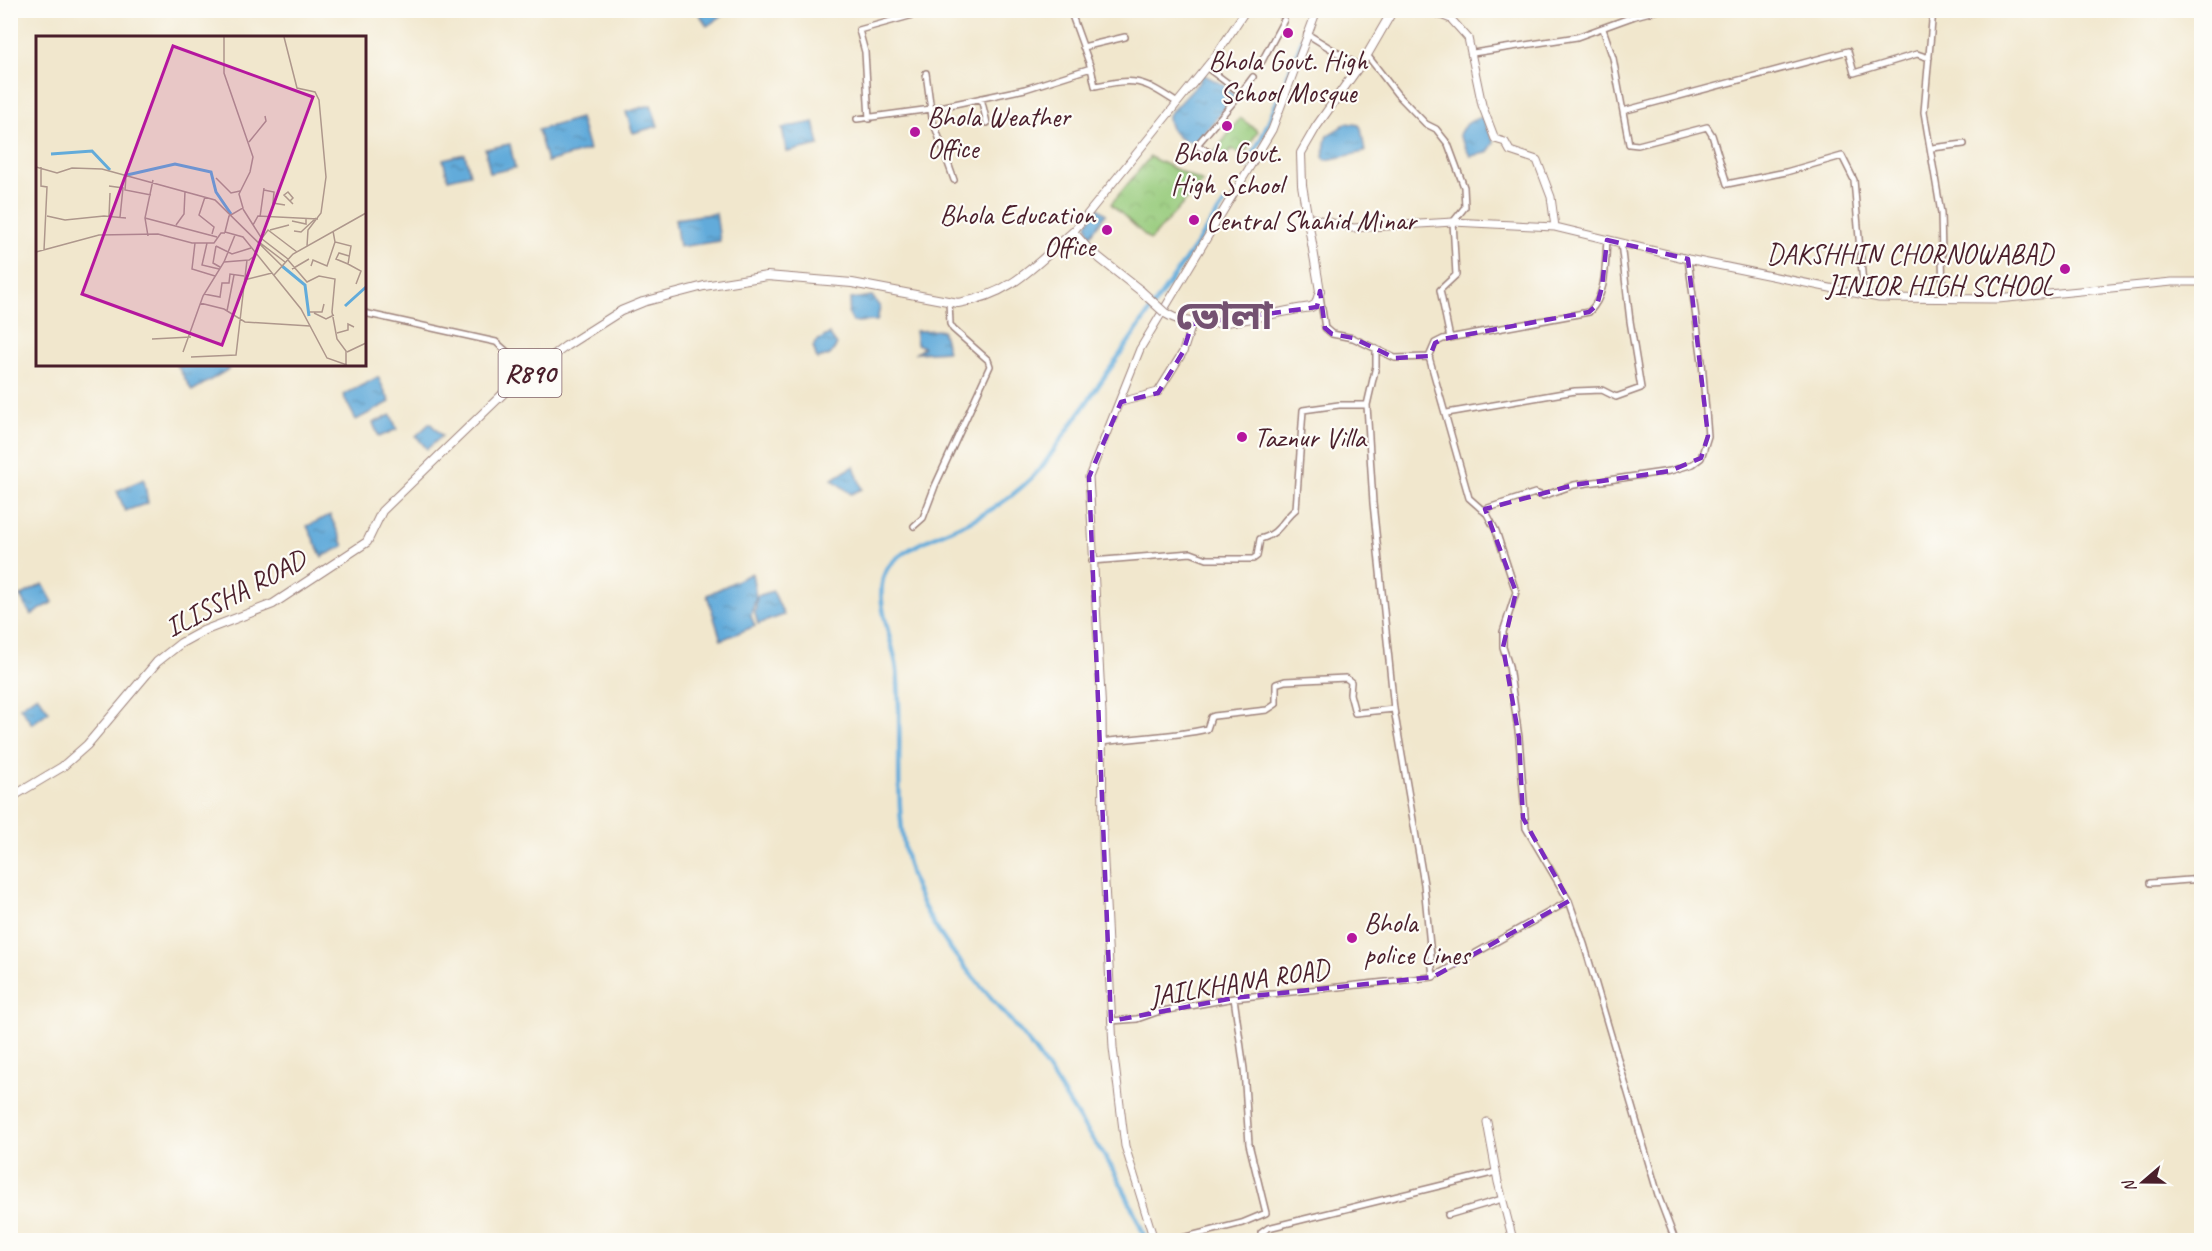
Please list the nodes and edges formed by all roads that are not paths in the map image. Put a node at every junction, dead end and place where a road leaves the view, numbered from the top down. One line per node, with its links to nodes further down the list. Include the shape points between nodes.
1 (931, 10): 32 (street, via 859,30 865,52)
2 (1070, 10): 16 (street)
3 (1246, 10): 22 (street)
4 (1272, 10): 5 (street, via 1283,15)
5 (1291, 10)
6 (1317, 10): 14 (street)
7 (1393, 10): 18 (main road)
8 (1428, 10): 17 (street, via 1457,23)
9 (1658, 10): 11 (street)
10 (1933, 10): 19 (street)
11 (1634, 13): 13 (street)
12 (1284, 20): 20 (street)
13 (1603, 29): 17 (street, via 1577,37); 30 (street)
14 (1307, 34): 21 (street); 56 (street, via 1272,130 1140,349)
15 (1125, 37): 16 (street)
16 (1083, 47): 23 (street)
17 (1473, 53): 40 (street, via 1486,121 1495,139 1505,142 1510,151 1537,160 1551,197)
18 (1367, 55): 21 (main road); 39 (street, via 1397,94 1448,144 1464,187 1466,207)
19 (1929, 58): 30 (street, via 1917,54 1854,73 1848,51); 35 (street, via 1924,112)
20 (1262, 60)
21 (1359, 66): 38 (main road, via 1301,153)
22 (1206, 67): 26 (street); 28 (street)
23 (1091, 68): 27 (street); 28 (street, via 1095,86 1137,80)
24 (926, 73): 29 (street)
25 (1253, 77): 26 (street)
26 (1241, 93): 36 (street, via 1197,145)
27 (981, 98): 29 (street); 33 (street)
28 (1176, 102): 41 (street)
29 (931, 109): 32 (street); 37 (street)
30 (1623, 111): 47 (street, via 1629,144 1633,146 1707,127 1727,184 1842,156 1854,180)
31 (857, 119): 32 (street)
32 (869, 119)
33 (987, 123)
34 (1964, 144): 35 (street)
35 (1932, 148): 48 (street, via 1941,213)
36 (1210, 153)
37 (954, 180)
38 (1307, 217): 39 (street, via 1353,228); 46 (main road)
39 (1453, 222): 40 (street); 52 (street, via 1456,275 1440,290)
40 (1555, 227): 42 (street)
41 (1073, 232): 49 (main road, ILISSHA ROAD / R890, via 1009,286 971,301); 51 (main road, bridge, via 1165,313)
42 (1607, 240): 43 (street); 52 (street, via 1602,287 1597,305 1589,312)
43 (1621, 243): 44 (street); 58 (street, via 1641,388 1616,397 1602,390 1575,391)
44 (1688, 259): 47 (street); 59 (street, via 1708,436 1701,458 1670,471 1574,485)
45 (2202, 282): 48 (street, via 1998,299)
46 (1320, 291): 51 (main road, via 1318,301 1311,307); 53 (street, via 1328,332 1353,338)
47 (1864, 296): 48 (street)
48 (1943, 297)
49 (949, 301): 55 (main road, ILISSHA ROAD / R890, via 852,283 767,276 731,281 621,311 566,345); 60 (street, via 953,330 990,366 923,518)
50 (366, 313): 55 (street, via 496,342)
51 (1192, 324): 56 (street, via 1183,352 1158,392)
52 (1450, 338): 54 (street, via 1435,343)
53 (1376, 350): 54 (street, via 1395,358); 57 (street)
54 (1430, 357): 58 (street)
55 (531, 373): 64 (main road, ILISSHA ROAD / R890, via 506,391 401,491 382,511 367,542 273,604 181,643 157,662 87,746 62,767)
56 (1121, 402): 61 (street, via 1089,477)
57 (1367, 405): 61 (street, via 1303,410 1296,509 1270,537 1260,539 1253,559 1207,559 1191,553); 62 (street)
58 (1447, 413): 59 (street, via 1469,498)
59 (1482, 510): 67 (street, via 1496,531 1516,592 1503,632 1503,647 1519,738 1523,818)
60 (914, 526)
61 (1092, 561): 63 (street)
62 (1394, 709): 63 (street, via 1355,713 1351,682 1346,678 1286,681 1276,684 1276,704 1267,710 1211,717 1207,729 1172,737 1154,735); 68 (street, via 1427,906)
63 (1102, 742): 70 (street)
64 (10, 798)
65 (2202, 879): 66 (street)
66 (2150, 883)
67 (1569, 901): 68 (street, JAILKHANA ROAD); 79 (street)
68 (1433, 977): 69 (street, JAILKHANA ROAD)
69 (1234, 998): 70 (street, JAILKHANA ROAD); 76 (street, via 1249,1144 1265,1215)
70 (1111, 1021): 75 (street, via 1125,1146)
71 (1487, 1122): 72 (street)
72 (1496, 1172): 73 (street); 77 (street, via 1268,1228 1261,1233)
73 (1502, 1199): 74 (street); 78 (street)
74 (1448, 1215)
75 (1154, 1240)
76 (1174, 1240)
77 (1263, 1240)
78 (1513, 1240)
79 (1674, 1240)

